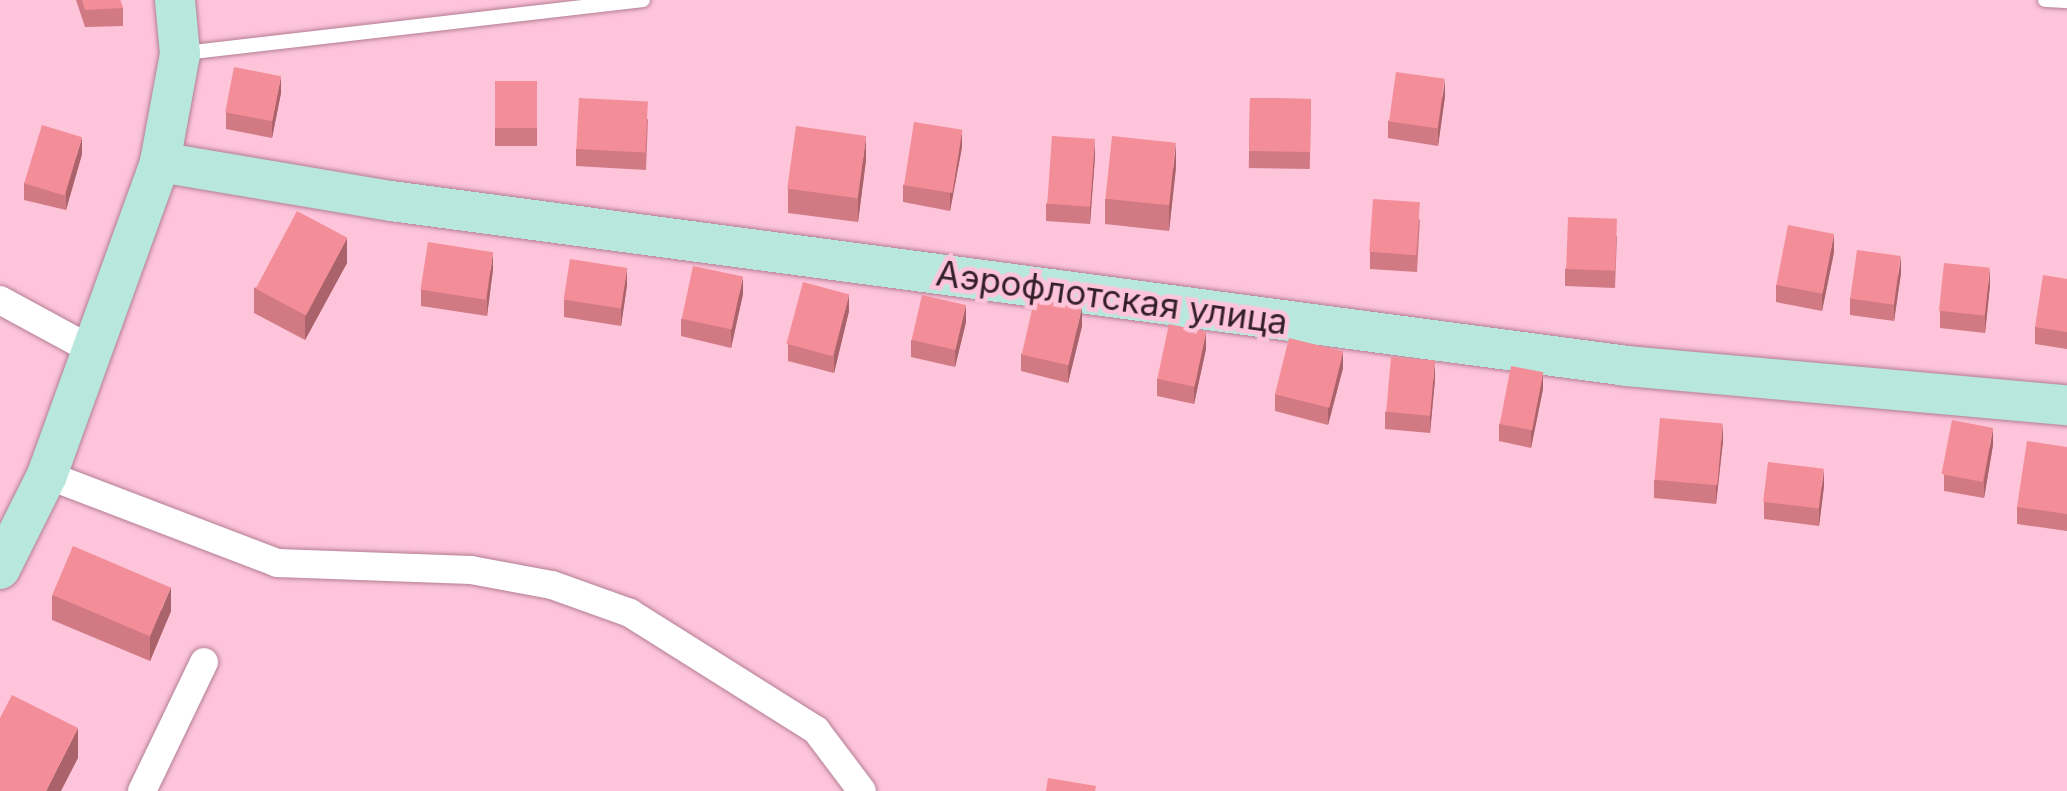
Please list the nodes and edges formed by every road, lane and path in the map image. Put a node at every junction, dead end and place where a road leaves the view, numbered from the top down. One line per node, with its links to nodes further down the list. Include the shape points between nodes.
1 (175, 0): 5 (main road)
2 (643, 0): 5 (lane)
3 (2045, 0): 4 (lane)
4 (2067, 1)
5 (180, 54): 6 (main road)
6 (160, 162): 8 (main road); 9 (main road, Аэрофлотская улица, via 410,204 1627,366)
7 (0, 300): 8 (street)
8 (94, 352): 10 (main road)
9 (2067, 405)
10 (47, 475): 11 (main road); 14 (street, via 277,563 472,570 552,585 630,613 816,730)
11 (0, 569)
12 (204, 662): 13 (street)
13 (142, 791)
14 (862, 791)

